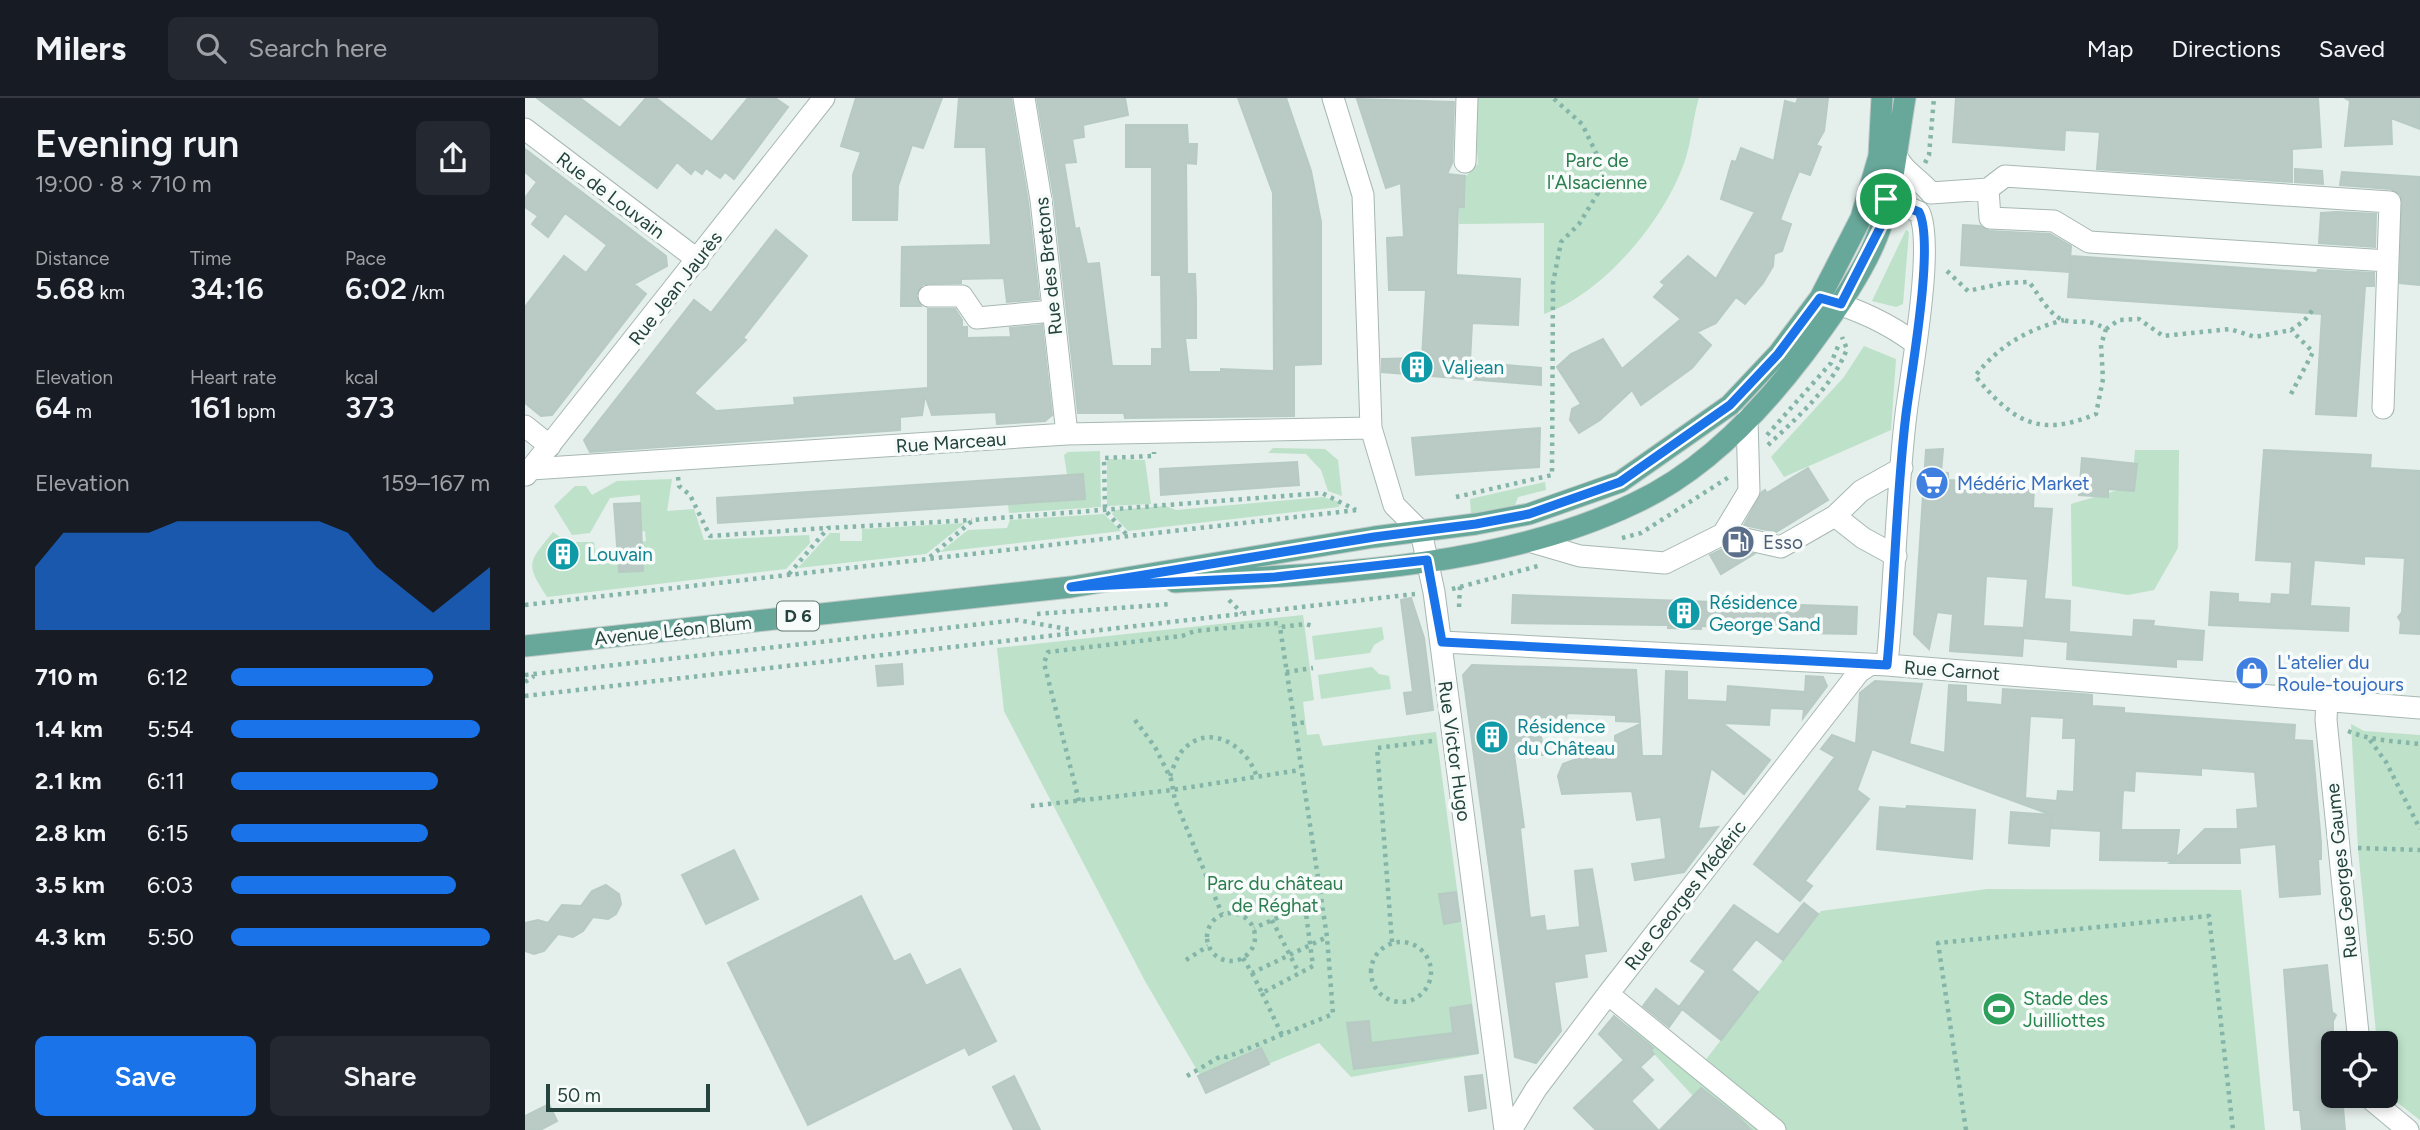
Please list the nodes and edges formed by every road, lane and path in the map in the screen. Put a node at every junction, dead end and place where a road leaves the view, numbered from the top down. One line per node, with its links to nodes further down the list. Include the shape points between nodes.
1 (824, 98): 15 (street, Rue Jean Jaurès)
2 (1024, 98): 22 (street, Rue des Bretons)
3 (1333, 98): 31 (street, via 1363,195)
4 (1467, 98): 11 (street)
5 (1553, 98): 38 (path, via 1582,124 1600,161 1598,192 1579,224 1561,242 1553,283 1552,475)
6 (1882, 98): 19 (main road, Avenue Léon Blum / D 6, via 1879,156 1861,218)
7 (1905, 98): 10 (main road, Avenue Léon Blum / D 6)
8 (1934, 98): 12 (path, via 1929,155)
9 (525, 129): 15 (street, Rue de Louvain)
10 (1895, 153): 13 (street, via 1906,171 1919,176 1931,193); 14 (main road, Avenue Léon Blum / D 6)
11 (1465, 162)
12 (1921, 170)
13 (1988, 189): 17 (street, via 1990,218 2054,221 2089,242); 17 (street, via 2005,176 2390,202)
14 (1886, 199): 20 (main road, Avenue Léon Blum / D 6, via 1882,224); 26 (street, via 1913,207 1921,218 1924,238)
15 (698, 260): 33 (street, Rue Jean Jaurès)
16 (1946, 261): 23 (path, via 1947,272 1968,291 2029,282)
17 (2388, 261): 28 (street)
18 (929, 296): 22 (street, via 962,296 977,318)
19 (1820, 298): 20 (street); 43 (main road, Avenue Léon Blum / D 6, via 1778,354 1730,405 1620,482 1529,514)
20 (1841, 304): 26 (street, via 1893,327); 29 (main road, Avenue Léon Blum / D 6)
21 (2315, 307): 25 (path)
22 (1053, 311): 32 (street, Rue des Bretons)
23 (2064, 320): 24 (path, via 2090,320); 24 (path, via 2029,330 1993,354 1976,376 1996,401 2026,421 2051,427 2096,414)
24 (2106, 329): 25 (path, via 2119,320 2139,319 2164,336 2230,330 2255,337)
25 (2291, 330): 27 (path, via 2313,352)
26 (1916, 344): 35 (street)
27 (2291, 394)
28 (2383, 408)
29 (1747, 419): 45 (street, via 1749,491); 46 (main road, Avenue Léon Blum / D 6, via 1694,467 1636,503)
30 (525, 426): 33 (street)
31 (1371, 428): 32 (street, Rue Marceau); 43 (street, via 1394,505)
32 (1067, 434): 36 (street, Rue Marceau)
33 (550, 446): 36 (street, Rue Jean Jaurès)
34 (1154, 447): 39 (path, via 1154,456 1104,458)
35 (1902, 468): 40 (street, via 1861,491); 47 (street)
36 (528, 473)
37 (678, 476): 42 (path, via 679,486 690,495 710,536)
38 (1455, 496)
39 (1105, 510): 41 (path); 44 (path); 44 (path, via 1322,493 1357,510)
40 (1835, 516): 45 (street, via 1781,547); 47 (street)
41 (973, 520): 42 (path); 48 (path)
42 (828, 528): 50 (path)
43 (1421, 532): 49 (street, Rue Victor Hugo); 52 (main road, Avenue Léon Blum / D 6)
44 (1126, 534): 48 (path)
45 (1723, 534): 46 (street, via 1665,563 1580,556)
46 (1532, 542): 49 (main road, Avenue Léon Blum / D 6)
47 (1896, 556): 65 (street)
48 (930, 557): 50 (path)
49 (1427, 560): 52 (main road, Avenue Léon Blum / D 6, via 1275,577); 63 (street, Rue Victor Hugo)
50 (789, 574): 56 (path)
51 (1460, 586): 57 (path)
52 (1071, 587): 64 (main road, Avenue Léon Blum / D 6)
53 (1411, 595): 58 (path)
54 (1215, 601): 58 (path, via 1229,600)
55 (1174, 604): 59 (path, via 1022,615)
56 (525, 606)
57 (1459, 610)
58 (1241, 613): 62 (path)
59 (1017, 620): 62 (path); 69 (path)
60 (1280, 627): 61 (path); 67 (path); 85 (path, via 1279,623 1195,631 1048,652 1044,663)
61 (1315, 627)
62 (1077, 631): 71 (path)
63 (1442, 642): 65 (street, Rue Carnot); 78 (street, Rue Victor Hugo)
64 (525, 646)
65 (1878, 666): 72 (street, Rue Carnot); 103 (street, Rue Georges Médéric, via 1859,672)
66 (1313, 668): 67 (path)
67 (1286, 672): 76 (path)
68 (525, 675): 69 (path)
69 (535, 675): 70 (path)
70 (525, 682)
71 (525, 695)
72 (2327, 699): 73 (street, Rue Carnot); 88 (street, Rue Georges Gaume)
73 (2420, 708)
74 (1135, 720): 82 (path)
75 (1307, 722): 76 (path)
76 (1292, 724): 81 (path)
77 (2348, 731): 79 (path)
78 (1454, 738): 94 (path, via 1377,748); 108 (street, Rue Victor Hugo)
79 (2370, 740): 80 (path); 87 (path)
80 (2420, 744)
81 (1300, 770): 83 (path); 93 (path)
82 (1170, 776): 83 (path, via 1182,751 1205,737 1220,738 1246,754); 84 (path)
83 (1258, 778): 84 (path)
84 (1172, 790): 85 (path); 90 (path)
85 (1079, 801): 86 (path)
86 (1031, 806)
87 (2420, 829)
88 (2340, 850): 89 (path); 104 (street, Rue Georges Gaume)
89 (2420, 850)
90 (1222, 914): 92 (path, via 1244,917); 96 (path, via 1210,924)
91 (1272, 920): 92 (path); 95 (path, via 1305,906); 97 (path)
92 (1254, 929): 98 (path, via 1254,945)
93 (1327, 937): 95 (path); 105 (path, via 1333,1014)
94 (1392, 943): 94 (path, via 1413,944 1428,959 1426,989 1409,1001 1390,1000 1371,980 1372,961)
95 (1312, 944): 97 (path); 101 (path, via 1313,966)
96 (1208, 946): 98 (path, via 1219,959); 99 (path)
97 (1289, 955): 100 (path); 101 (path)
98 (1244, 958): 100 (path)
99 (1186, 960)
100 (1252, 972): 102 (path)
101 (1299, 974): 102 (path)
102 (1262, 993): 105 (path)
103 (1608, 994): 109 (street, Rue Georges Médéric); 110 (street)
104 (2358, 1031)
105 (1282, 1035): 106 (path, via 1221,1056)
106 (1187, 1076)
107 (2382, 1108): 113 (street)
108 (1505, 1130)
109 (1511, 1130)
110 (1775, 1130)
111 (1966, 1130): 112 (path, via 1938,943 2209,916)
112 (2233, 1130)
113 (2408, 1130)

